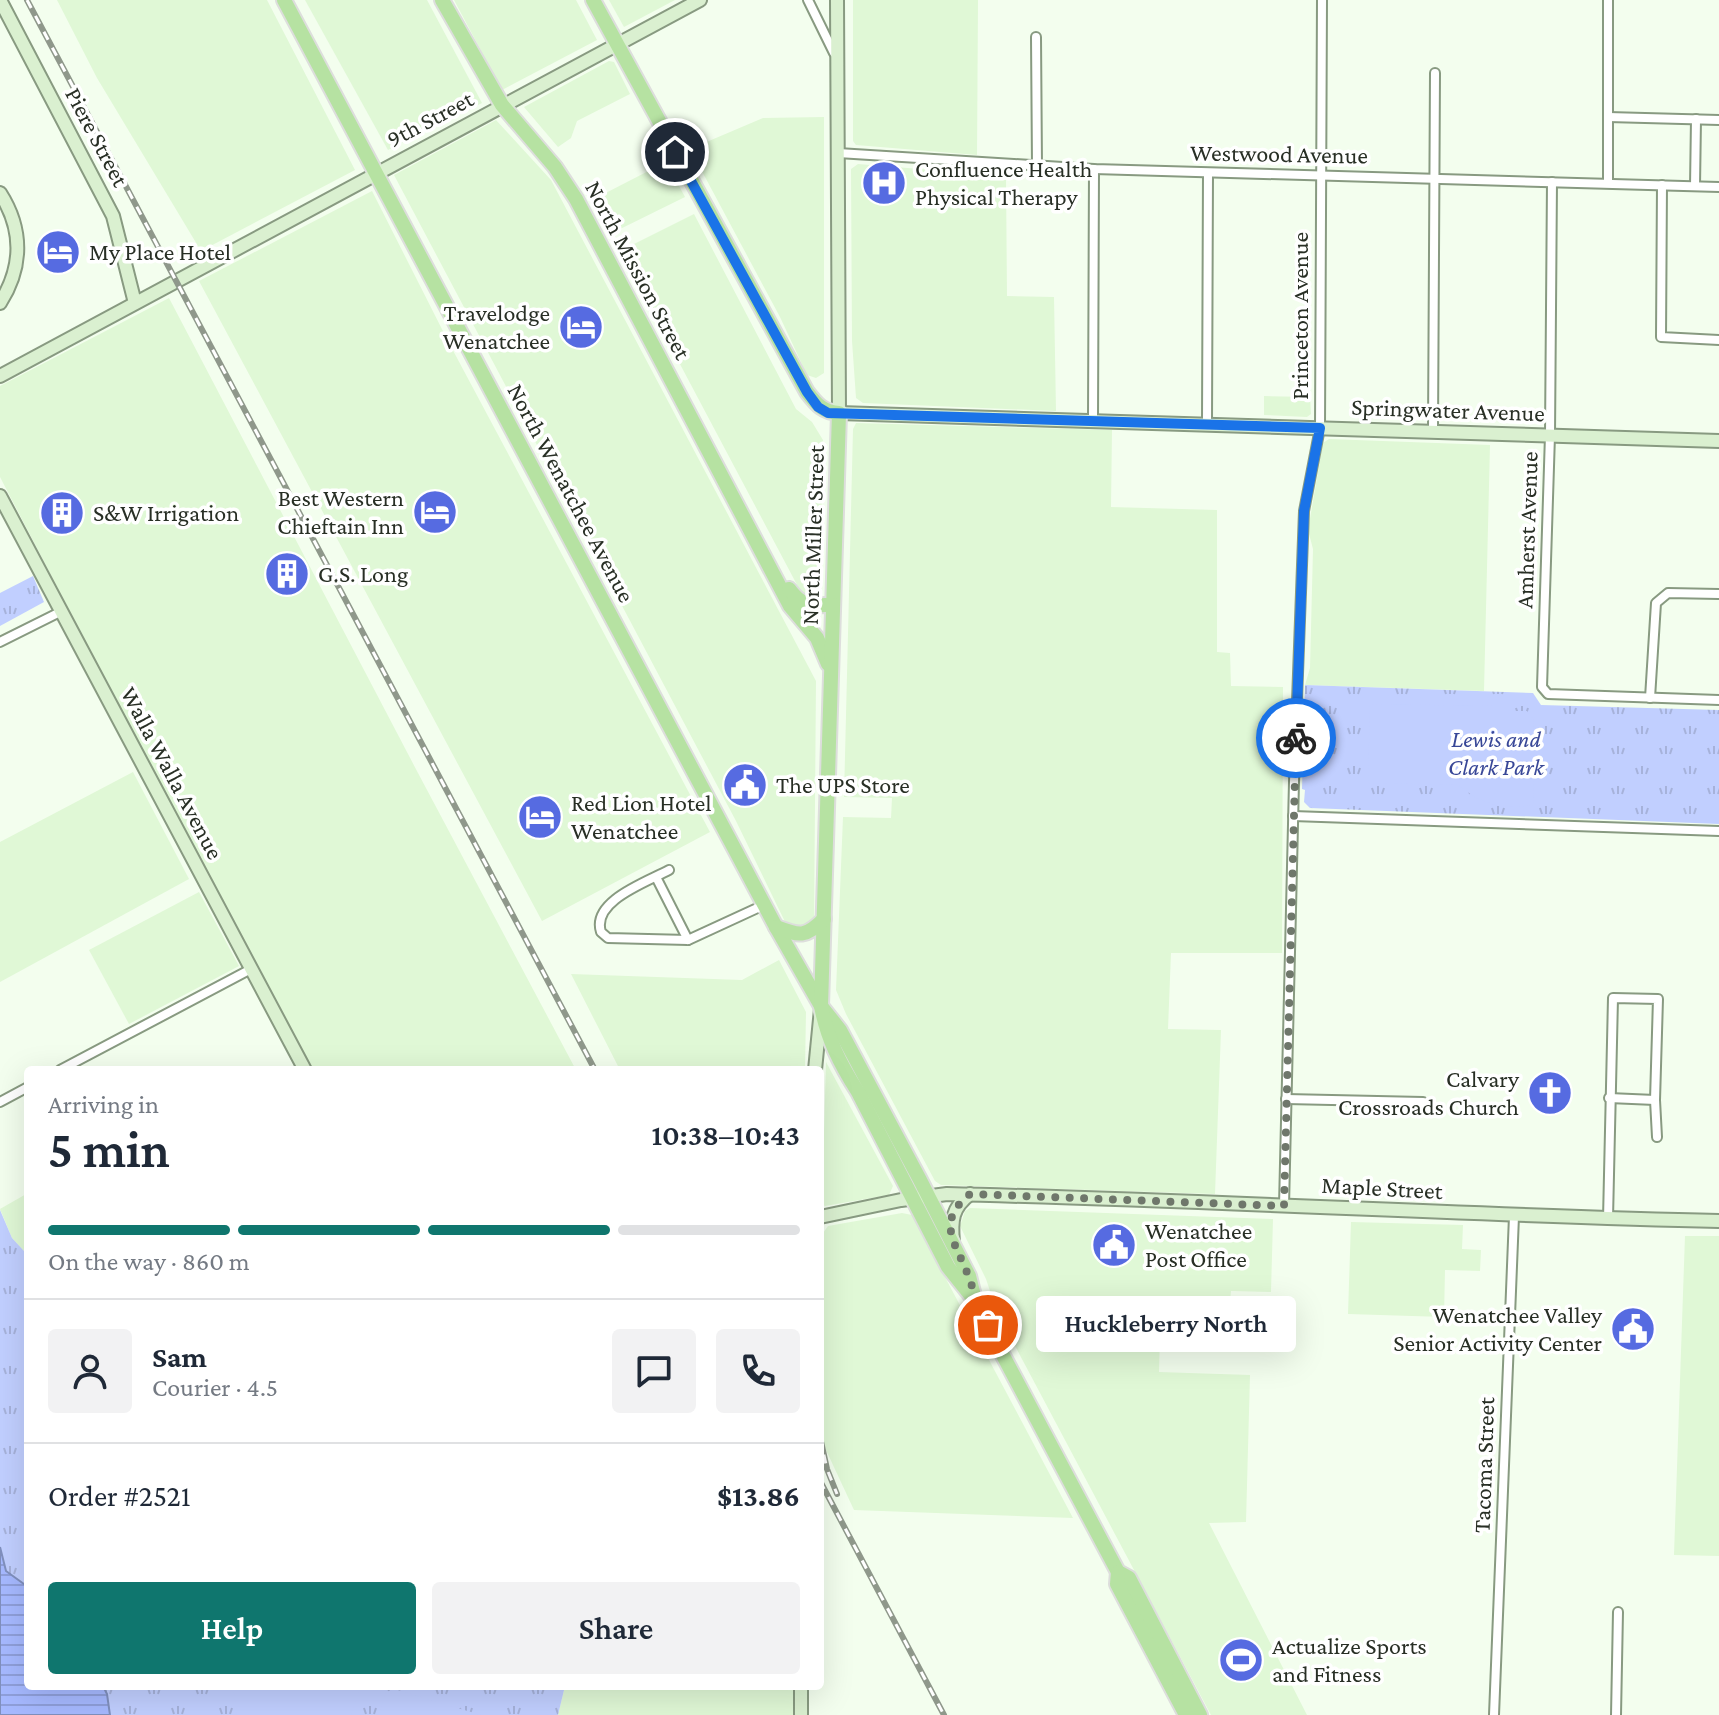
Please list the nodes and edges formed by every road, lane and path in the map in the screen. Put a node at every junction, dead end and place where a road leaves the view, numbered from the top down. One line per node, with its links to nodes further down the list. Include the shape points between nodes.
1 (284, 0): 21 (main road, North Wenatchee Avenue)
2 (442, 0): 14 (main road, North Mission Street)
3 (593, 0): 11 (main road)
4 (700, 0): 11 (street, 9th Street)
5 (808, 0): 12 (street)
6 (837, 0): 12 (street, North Miller Street)
7 (1322, 0): 23 (street, Princeton Avenue)
8 (1608, 0): 15 (street)
9 (1, 5): 32 (street, Piere Street, via 113,216)
10 (1036, 37): 19 (street)
11 (617, 44): 14 (street, 9th Street); 35 (main road, via 807,392 818,407)
12 (838, 59): 18 (street, North Miller Street)
13 (1435, 73): 24 (street)
14 (502, 105): 21 (street, 9th Street); 43 (main road, North Mission Street, via 576,199)
15 (1608, 117): 16 (street); 26 (street)
16 (1696, 119): 17 (street); 28 (street)
17 (1719, 120)
18 (838, 153): 19 (street, Westwood Avenue); 35 (street, North Miller Street)
19 (1037, 166): 20 (street, Westwood Avenue)
20 (1094, 169): 22 (street, Westwood Avenue); 36 (street)
21 (376, 173): 32 (street, 9th Street); 55 (main road, North Wenatchee Avenue)
22 (1208, 173): 23 (street, Westwood Avenue); 37 (street)
23 (1321, 175): 24 (street, Westwood Avenue); 38 (street, Princeton Avenue)
24 (1435, 178): 25 (street, Westwood Avenue); 39 (street)
25 (1552, 182): 26 (street, Westwood Avenue); 40 (street, Amherst Avenue)
26 (1608, 183): 27 (street, Westwood Avenue)
27 (1662, 185): 28 (street, Westwood Avenue); 33 (street, via 1661,337)
28 (1695, 186): 29 (street, Westwood Avenue)
29 (1719, 187)
30 (0, 193): 31 (street, via 13,217 18,246 14,274)
31 (0, 303)
32 (135, 303): 34 (street, 9th Street)
33 (1719, 340)
34 (0, 376)
35 (839, 413): 36 (street, Springwater Avenue); 45 (main road, North Miller Street)
36 (1093, 420): 37 (street, Springwater Avenue)
37 (1207, 423): 38 (street, Springwater Avenue)
38 (1320, 428): 39 (street, Springwater Avenue); 51 (street, Princeton Avenue, via 1304,511)
39 (1433, 432): 40 (street, Springwater Avenue)
40 (1550, 435): 41 (street, Springwater Avenue); 49 (street, Amherst Avenue, via 1542,687 1548,694)
41 (1719, 441)
42 (0, 496): 46 (street, Walla Walla Avenue)
43 (775, 575): 45 (main road, North Mission Street, via 798,602); 48 (main road, North Mission Street, via 790,606 817,638)
44 (1719, 594): 49 (street, via 1668,593 1656,603)
45 (833, 605): 48 (main road, North Miller Street)
46 (62, 611): 47 (street); 59 (street, Walla Walla Avenue)
47 (0, 642)
48 (831, 671): 56 (main road, North Miller Street)
49 (1650, 698): 50 (street)
50 (1719, 700)
51 (1293, 816): 52 (street); 66 (street, Princeton Avenue)
52 (1719, 831)
53 (669, 870): 54 (street)
54 (656, 877): 58 (street); 58 (street, via 604,909 601,932 608,938)
55 (764, 905): 57 (main road, North Wenatchee Avenue); 58 (street)
56 (824, 919): 57 (main road, via 802,935); 60 (main road, North Miller Street)
57 (776, 927): 60 (main road, North Wenatchee Avenue)
58 (688, 940)
59 (251, 969): 61 (street); 62 (street, Walla Walla Avenue)
60 (821, 1006): 63 (street, North Miller Street); 72 (main road, North Wenatchee Avenue, via 828,1039)
61 (68, 1066)
62 (303, 1066)
63 (815, 1066)
64 (24, 1089): 68 (street)
65 (1609, 1098): 67 (street); 67 (street, via 1613,998 1658,999); 76 (street)
66 (1286, 1099): 69 (street); 73 (street, Princeton Avenue)
67 (1655, 1100): 70 (street)
68 (0, 1102)
69 (1423, 1102)
70 (1657, 1137)
71 (970, 1194): 72 (street, Maple Street); 73 (street, Maple Street); 78 (street, via 958,1204 951,1221)
72 (920, 1197): 74 (street, Maple Street); 78 (main road, North Wenatchee Avenue); 79 (main road, North Wenatchee Avenue, via 948,1267)
73 (1284, 1206): 75 (street, Maple Street)
74 (824, 1216)
75 (1514, 1216): 76 (street, Maple Street); 86 (street, Tacoma Street)
76 (1608, 1219): 77 (street, Maple Street)
77 (1719, 1221)
78 (953, 1245): 79 (main road, North Wenatchee Avenue)
79 (975, 1300): 80 (main road, North Wenatchee Avenue)
80 (1118, 1572): 84 (main road, North Wenatchee Avenue, via 1117,1584); 85 (main road, North Wenatchee Avenue, via 1129,1578)
81 (1618, 1612): 87 (street)
82 (801, 1690): 83 (street)
83 (801, 1715)
84 (1186, 1715)
85 (1200, 1715)
86 (1494, 1715)
87 (1616, 1715)

